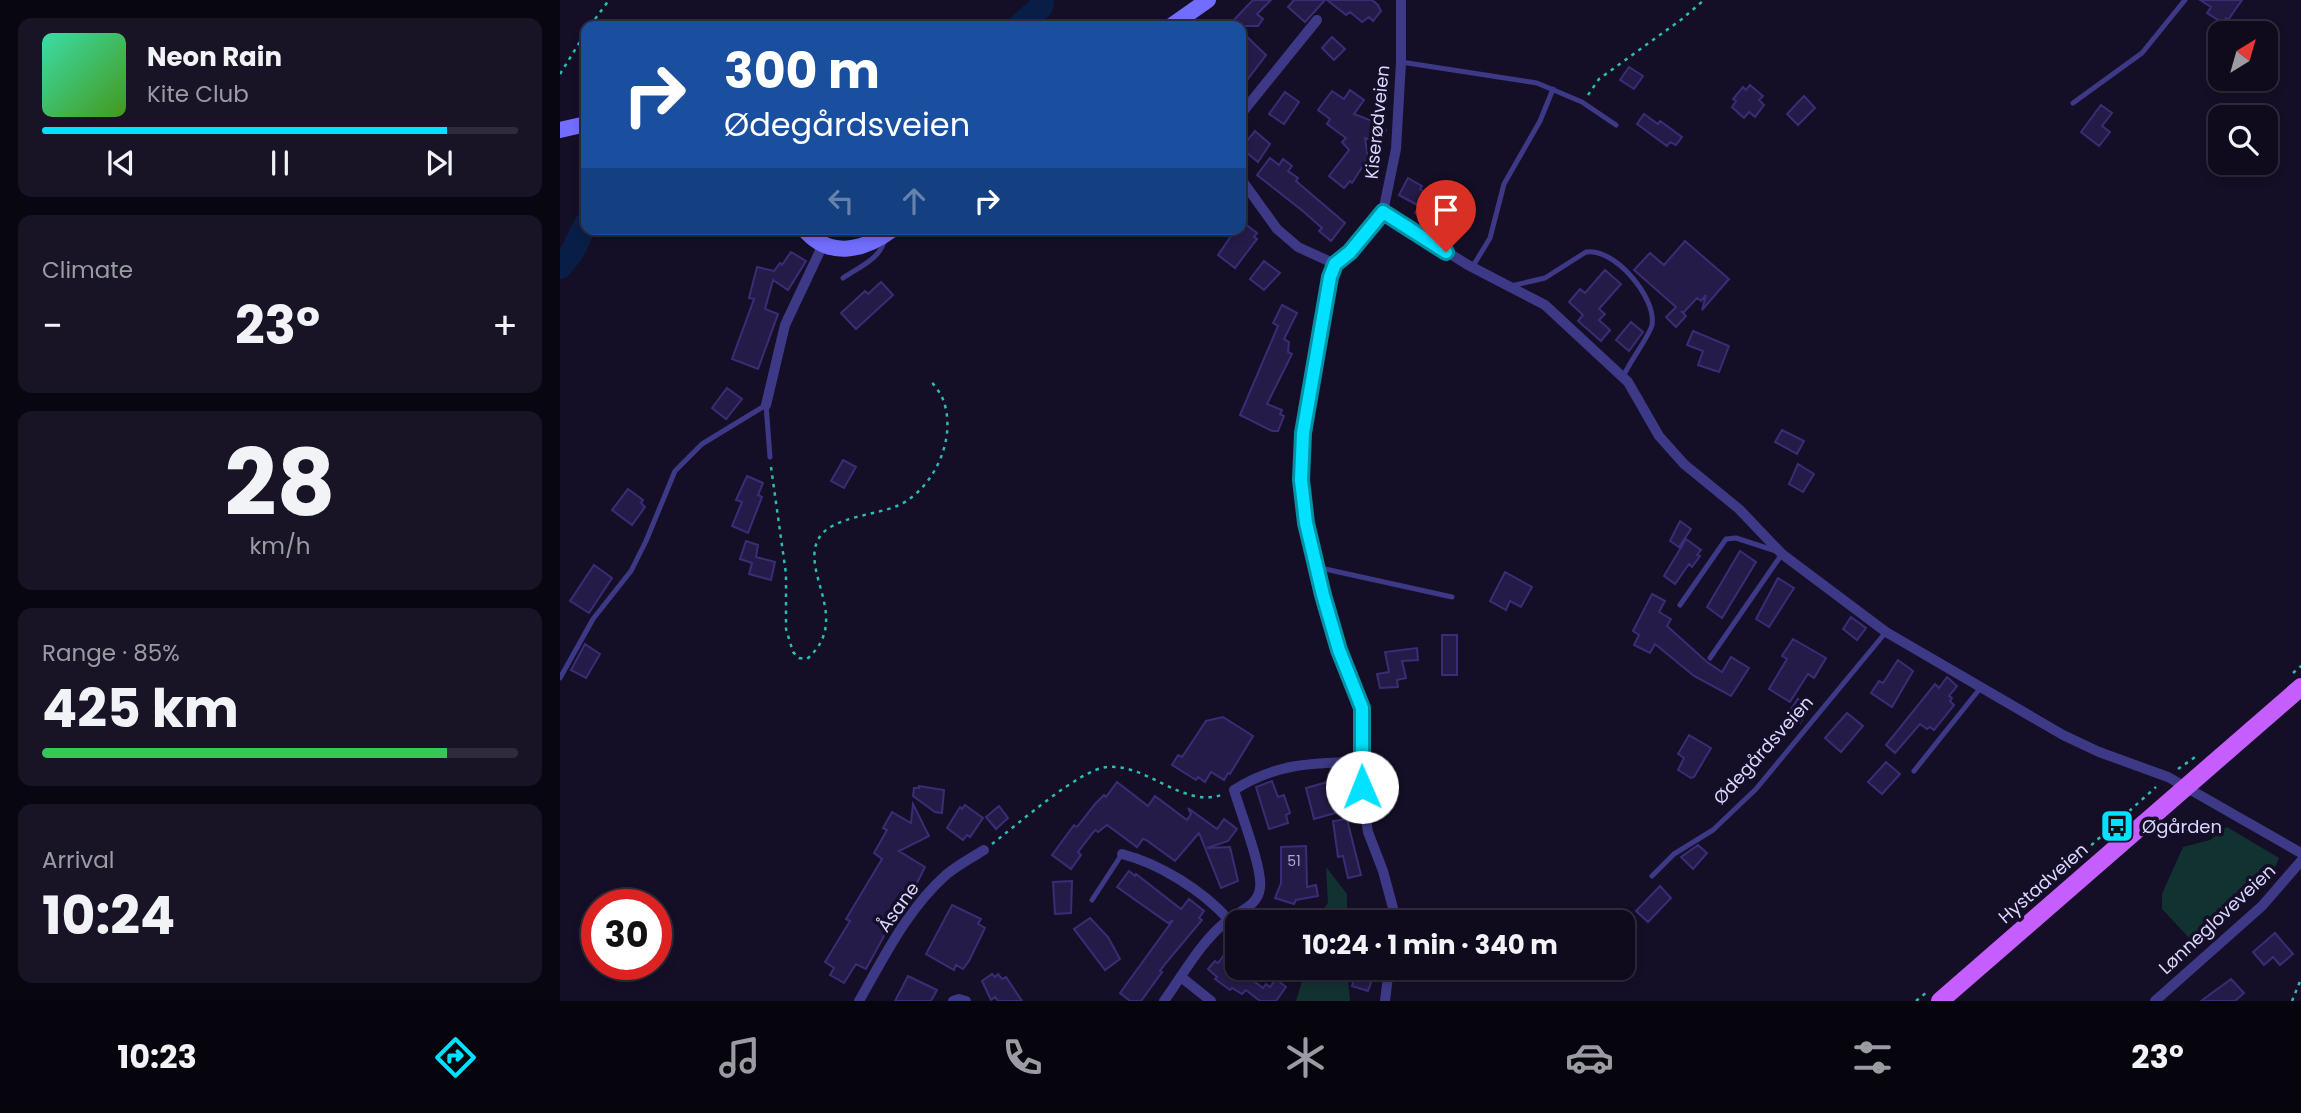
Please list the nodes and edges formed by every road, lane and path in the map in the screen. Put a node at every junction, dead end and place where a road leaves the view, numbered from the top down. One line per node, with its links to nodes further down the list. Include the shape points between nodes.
1 (608, 0): 7 (path)
2 (1208, 0): 8 (main road)
3 (1401, 0): 10 (street, Kiserødveien)
4 (1704, 0): 13 (path, via 1600,79)
5 (2185, 0): 14 (lane, via 2142,53)
6 (1317, 20): 15 (street)
7 (593, 21)
8 (1178, 21)
9 (581, 40): 11 (path)
10 (1402, 62): 12 (lane); 20 (street, Kiserødveien, via 1396,149)
11 (560, 74)
12 (1553, 89): 13 (lane); 26 (lane, via 1504,184 1490,238)
13 (1582, 102): 17 (lane)
14 (2073, 103)
15 (1246, 108)
16 (581, 125): 18 (main road)
17 (1616, 125)
18 (560, 130)
19 (1246, 185): 25 (street, via 1278,229 1298,247)
20 (1383, 212): 25 (street, Kiserødveien); 26 (street)
21 (811, 235): 24 (main road)
22 (885, 235): 24 (main road, via 849,250)
23 (889, 235): 27 (lane, via 883,249)
24 (821, 244): 31 (street, via 785,326)
25 (1335, 264): 34 (street, via 1318,334 1303,433 1301,480)
26 (1472, 267): 28 (street)
27 (843, 278)
28 (1511, 286): 29 (street, via 1545,305); 29 (lane, via 1545,278 1586,252 1608,255 1645,295 1653,316 1650,331)
29 (1622, 378): 33 (street, via 1671,450)
30 (930, 380): 32 (path, via 942,398 946,447 921,491 899,506 833,525 819,537 815,552 826,620 819,647 807,659 793,652 786,629 786,574)
31 (766, 405): 32 (lane); 40 (lane, via 702,444 675,471 631,571 593,619)
32 (770, 457)
33 (1781, 552): 36 (lane, via 1726,538); 37 (street); 38 (lane)
34 (1316, 567): 35 (lane); 44 (street, via 1339,650 1362,708)
35 (1452, 597)
36 (1680, 605)
37 (1886, 632): 42 (street); 53 (lane, Ødegårdsveien, via 1756,789 1713,830 1674,854)
38 (1710, 658)
39 (2301, 666): 41 (path)
40 (560, 678)
41 (2296, 681): 47 (main road, Hystadveien)
42 (1982, 686): 45 (lane); 46 (street, via 2080,744)
43 (2201, 752): 46 (path)
44 (1361, 762): 48 (street, via 1276,769); 57 (street, via 1368,832)
45 (1914, 771)
46 (2168, 777): 47 (street); 54 (path)
47 (2185, 786): 50 (street); 63 (main road, Hystadveien)
48 (1234, 790): 49 (path, via 1203,797 1129,769 1106,767 1084,775); 56 (street, via 1260,888 1252,905)
49 (984, 850): 64 (street, Åsane, via 933,887 905,923)
50 (2301, 853)
51 (1122, 854): 55 (lane); 58 (street, via 1181,881)
52 (2301, 861): 71 (street, Lønnegloveveien, via 2262,906)
53 (1652, 876)
54 (2040, 892)
55 (1092, 901)
56 (1243, 910)
57 (1393, 910)
58 (1225, 916)
59 (1225, 922): 60 (street)
60 (1181, 977): 67 (street); 68 (street)
61 (2301, 979): 72 (path)
62 (1388, 980): 69 (street)
63 (1933, 996): 70 (path)
64 (859, 1001)
65 (953, 1001): 66 (street)
66 (966, 1001)
67 (1164, 1001)
68 (1212, 1001)
69 (1385, 1001)
70 (1916, 1001)
71 (2155, 1001)
72 (2292, 1001)

